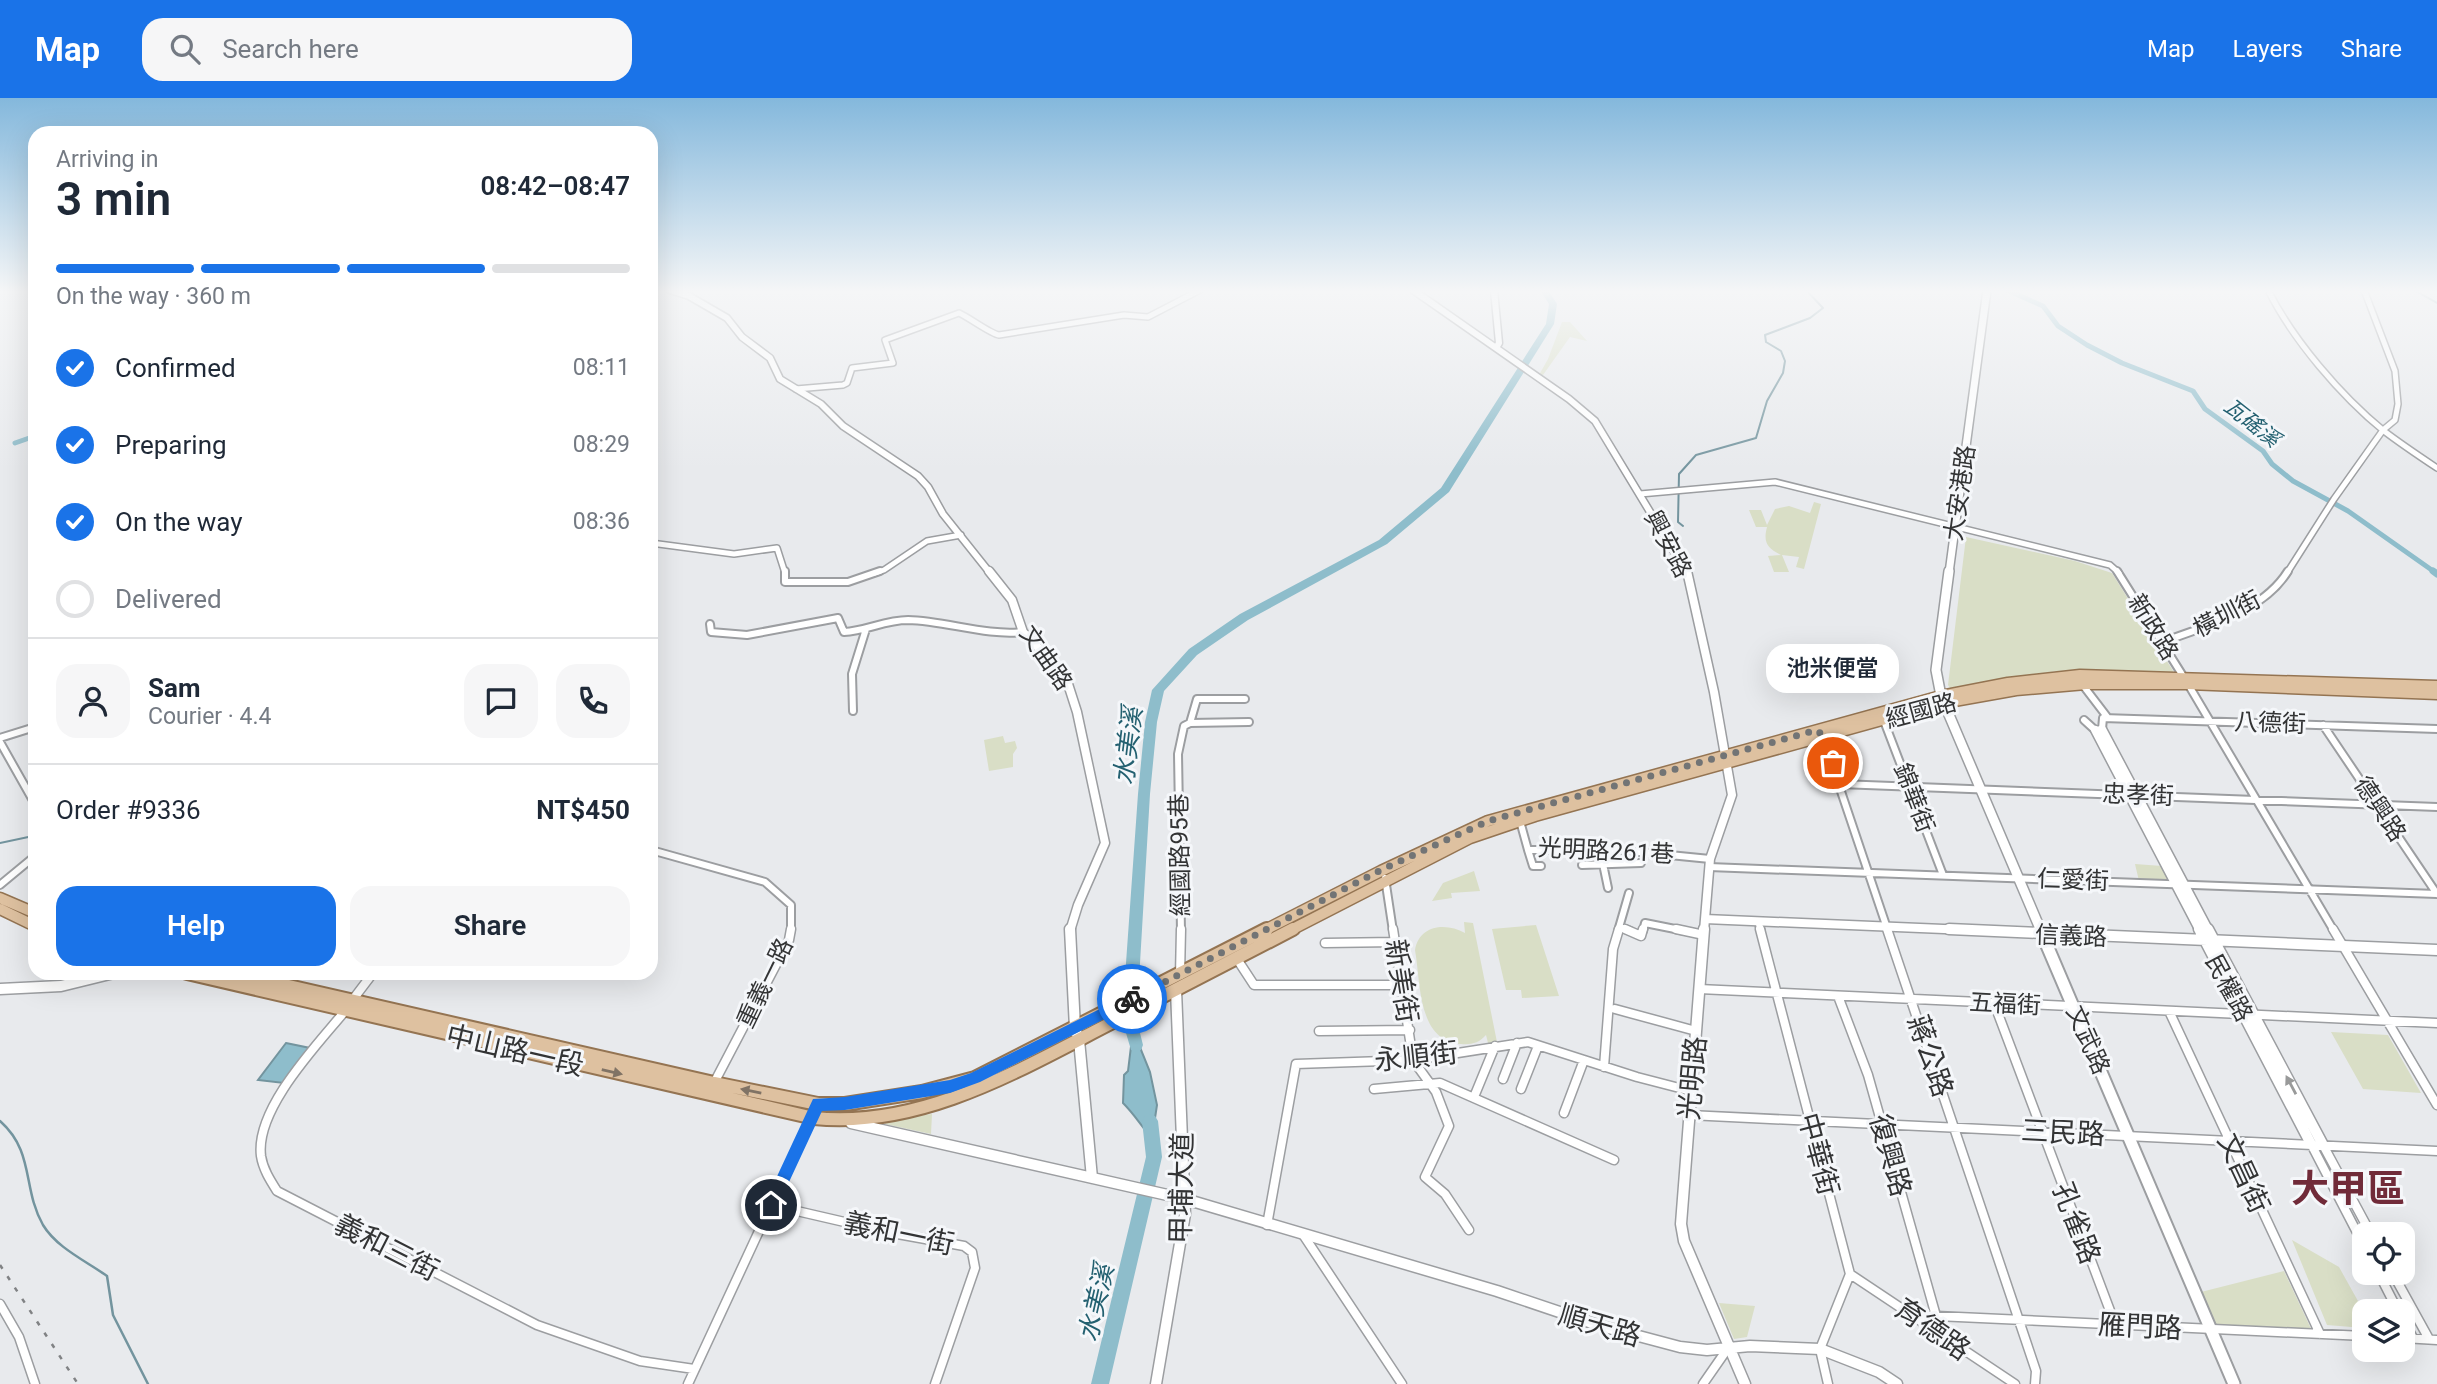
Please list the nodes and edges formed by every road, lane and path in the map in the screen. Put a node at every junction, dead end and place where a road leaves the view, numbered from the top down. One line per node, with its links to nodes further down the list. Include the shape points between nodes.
1 (759, 350): 7 (street, 文曲路, via 770,358 780,379)
2 (888, 350): 7 (street, via 893,363 852,368 844,385)
3 (1499, 350): 10 (street, 興安路, via 1595,421)
4 (1979, 350): 11 (main road, 大安港路)
5 (2306, 350): 8 (street)
6 (2388, 350): 8 (street, 橫圳街, via 2399,399 2395,420)
7 (794, 389): 12 (street, 文曲路, via 918,476)
8 (2383, 430): 9 (street); 17 (street, 橫圳街, via 2282,581 2243,611)
9 (2437, 468)
10 (1640, 494): 11 (street, 新政路, via 1776,482); 37 (street, 興安路, via 1687,571)
11 (1957, 526): 17 (street, 新政路, via 2110,565); 23 (main road, 大安港路, via 1936,670)
12 (961, 535): 13 (street, via 927,541 872,575 830,583 785,582 785,566 777,548 734,554); 16 (street, 文曲路, via 1012,600)
13 (658, 544)
14 (710, 624): 15 (street, via 711,632 738,636 838,618 844,632)
15 (866, 629): 16 (street, via 892,620); 24 (street, via 852,674)
16 (1023, 632): 105 (street, 文曲路, via 1051,661 1072,694 1105,843 1070,930)
17 (2163, 642): 18 (street, 新政路)
18 (2186, 680): 19 (main road, 經國路); 20 (main road, 經國路); 21 (main road, 經國路); 23 (main road, 經國路, via 2080,675 2043,678); 28 (street, 新政路)
19 (2082, 684): 23 (main road, 經國路); 25 (street)
20 (2437, 686)
21 (2437, 694)
22 (1245, 699): 30 (street, 經國路95巷, via 1198,699)
23 (1942, 700): 27 (main road, 經國路); 35 (main road, 經國路); 40 (main road, 文武路)
24 (853, 712)
25 (2105, 718): 28 (street, 八德街); 32 (street)
26 (2084, 720): 32 (street)
27 (1884, 721): 35 (main road, 經國路); 39 (street, 錦華街)
28 (2209, 721): 31 (street, 八德街); 43 (street, 新政路)
29 (1249, 722): 30 (street)
30 (1191, 723): 81 (street, 經國路95巷, via 1184,726 1177,763)
31 (2323, 725): 34 (street, 八德街); 44 (street, 德興路)
32 (2098, 729): 42 (street, 民權路)
33 (28, 730): 36 (street)
34 (2436, 730)
35 (1821, 734): 37 (main road, 經國路); 38 (street, 蔣公路)
36 (0, 740): 41 (street)
37 (1727, 760): 46 (main road, 經國路); 51 (street, 光明路, via 1732,794); 56 (main road, 經國路, via 1488,821)
38 (1840, 783): 39 (street, 忠孝街); 55 (street, 蔣公路)
39 (1910, 786): 40 (street, 忠孝街); 57 (street, 錦華街)
40 (1980, 789): 42 (street, 忠孝街); 58 (main road, 文武路)
41 (28, 791)
42 (2133, 795): 43 (street, 忠孝街); 59 (street, 民權路)
43 (2258, 800): 44 (street, 忠孝街); 62 (street, 新政路)
44 (2377, 805): 45 (street, 忠孝街); 64 (street, 德興路)
45 (2437, 807)
46 (1520, 821): 47 (street, 光明路261巷); 56 (main road, 經國路)
47 (1528, 850): 51 (street, 光明路261巷, via 1589,847 1647,851); 54 (street, via 1533,866)
48 (658, 852): 113 (street, 重義一路, via 765,882 791,905 789,940)
49 (28, 862): 60 (street)
50 (1641, 863): 52 (street)
51 (1709, 863): 55 (street, 仁愛街); 68 (street, 光明路)
52 (1603, 864): 53 (street); 61 (street)
53 (1582, 865)
54 (1541, 866)
55 (1869, 873): 57 (street, 仁愛街); 72 (street, 蔣公路)
56 (1384, 875): 76 (street, 新美街); 80 (main road, 經國路); 81 (main road, 經國路)
57 (1943, 876): 58 (street, 仁愛街)
58 (2019, 878): 59 (street, 仁愛街); 74 (main road, 文武路)
59 (2180, 884): 62 (street, 仁愛街); 75 (street, 民權路)
60 (0, 885)
61 (1608, 888)
62 (2309, 889): 64 (street, 仁愛街); 78 (street, 新政路)
63 (1629, 893): 71 (street)
64 (2437, 894)
65 (0, 898): 67 (main road)
66 (0, 909): 70 (main road)
67 (28, 910)
68 (1704, 919): 69 (street, 信義路); 73 (street, 光明路)
69 (1758, 921): 72 (street, 信義路); 90 (street, 中華街)
70 (28, 923)
71 (1620, 927): 73 (street, via 1641,936 1645,923); 111 (street, via 1613,949)
72 (1888, 927): 74 (street, 信義路); 92 (street, 蔣公路)
73 (1704, 935): 88 (street, 光明路)
74 (2044, 935): 75 (street, 信義路); 95 (main road, 文武路)
75 (2210, 941): 78 (street, 信義路); 98 (street, 民權路); 99 (street, 民權路)
76 (1396, 942): 77 (street); 86 (street, 新美街)
77 (1325, 943)
78 (2343, 947): 79 (street, 信義路); 100 (street, 新政路)
79 (2437, 950)
80 (1236, 958): 86 (street, via 1254,985); 89 (main road, 經國路)
81 (1180, 974): 89 (street, 經國路95巷); 105 (main road, 經國路, via 1111,1009)
82 (85, 980): 87 (street)
83 (222, 980): 94 (main road, 中山路一段)
84 (257, 980): 94 (main road, 中山路一段)
85 (368, 980): 94 (street, 義和三街)
86 (1403, 985): 102 (street, 新美街)
87 (0, 989)
88 (1699, 989): 90 (street, 五福街); 104 (street, 光明路)
89 (1176, 990): 105 (main road, 經國路, via 1112,1023); 136 (street, 甲埔大道)
90 (1777, 993): 91 (street, 五福街); 125 (street, 中華街)
91 (1838, 996): 92 (street, 五福街); 126 (street, 復興路, via 1861,1052)
92 (1912, 999): 93 (street, 五福街); 127 (street, 蔣公路)
93 (1994, 1003): 95 (street, 五福街); 128 (street, 孔雀路)
94 (349, 1005): 113 (main road, 中山路一段); 123 (main road, 中山路一段, one-way to 123); 157 (street, 義和三街, via 272,1107 263,1130 265,1170 277,1191 537,1325 640,1361)
95 (2074, 1007): 97 (street, 五福街); 129 (main road, 文武路)
96 (1615, 1009): 104 (street)
97 (2169, 1011): 98 (street, 五福街); 130 (street, 文昌街)
98 (2243, 1014): 99 (street, 五福街); 131 (street, 民權路)
99 (2254, 1015): 100 (street, 五福街); 132 (street, 民權路, one-way to 99)
100 (2386, 1021): 101 (street, 五福街); 120 (street, 新政路)
101 (2437, 1023)
102 (1410, 1030): 103 (street); 109 (street, 新美街)
103 (1319, 1031)
104 (1696, 1031): 117 (street, 光明路)
105 (1077, 1034): 119 (main road, via 950,1087); 124 (main road, via 1010,1075 952,1099); 135 (street, 文曲路)
106 (1517, 1043): 107 (street, 永順街); 108 (street, 永順街); 112 (street)
107 (1495, 1046): 109 (street, 永順街); 118 (street)
108 (1538, 1046): 110 (street, 永順街); 116 (street)
109 (1413, 1060): 114 (street, 新美街); 140 (street, 永順街, via 1296,1064)
110 (1584, 1060): 111 (street, 永順街); 121 (street)
111 (1604, 1067): 117 (street, 永順街)
112 (1503, 1079)
113 (714, 1083): 119 (main road, 中山路一段, one-way to 113)
114 (1431, 1086): 115 (street); 118 (street, via 1440,1083); 141 (street, 新美街, via 1449,1126 1425,1177 1445,1194)
115 (1374, 1089)
116 (1521, 1089)
117 (1691, 1091): 122 (street, 光明路)
118 (1474, 1097): 134 (street)
119 (818, 1104): 123 (street); 124 (street, 中山路一段)
120 (2437, 1105)
121 (1564, 1113)
122 (1689, 1115): 125 (street, 三民路); 155 (street, 光明路, via 1684,1241)
123 (814, 1118): 124 (main road, 中山路一段); 137 (street)
124 (844, 1121): 135 (street, 中山路一段)
125 (1810, 1121): 126 (street, 三民路); 143 (street, 中華街)
126 (1881, 1124): 127 (street, 三民路); 147 (street, 復興路)
127 (1955, 1128): 128 (street, 三民路); 148 (street, 蔣公路)
128 (2042, 1131): 129 (street, 三民路); 149 (street, 孔雀路)
129 (2130, 1135): 130 (street, 三民路); 150 (main road, 文武路)
130 (2229, 1140): 131 (street, 三民路); 151 (street, 文昌街)
131 (2311, 1144): 132 (street, 三民路); 138 (street, 民權路)
132 (2323, 1145): 133 (street, 三民路); 139 (street, 民權路)
133 (2437, 1151)
134 (1614, 1160)
135 (1092, 1178): 136 (street, 中山路一段)
136 (1185, 1199): 140 (street); 161 (street, 甲埔大道, via 1184,1231)
137 (771, 1205): 157 (street); 160 (street, 義和一街, via 973,1251 975,1268)
138 (2357, 1222)
139 (2358, 1222)
140 (1268, 1225): 142 (street)
141 (1469, 1230)
142 (1304, 1236): 155 (street, 順天路, via 1614,1330 1680,1347); 162 (street)
143 (1850, 1274): 146 (street, 育德路); 156 (street)
144 (2400, 1285): 154 (street)
145 (0, 1304): 158 (street, via 19,1337)
146 (1915, 1315): 147 (street, 雁門路); 167 (street, 育德路)
147 (1936, 1316): 148 (street, 雁門路)
148 (2019, 1320): 149 (street, 雁門路); 168 (street, 蔣公路, via 2036,1371)
149 (2115, 1324): 150 (street, 雁門路)
150 (2211, 1329): 151 (street, 雁門路); 169 (main road, 文武路)
151 (2320, 1334): 152 (street, 雁門路)
152 (2352, 1335)
153 (2415, 1338): 154 (street)
154 (2433, 1339)
155 (1728, 1348): 156 (street, 順天路); 163 (street); 164 (street, 光明路)
156 (1820, 1349): 165 (street); 166 (street, 順天路, via 1866,1366)
157 (694, 1369): 159 (street)
158 (35, 1384)
159 (688, 1384)
160 (935, 1384)
161 (1158, 1384)
162 (1402, 1384)
163 (1703, 1384)
164 (1745, 1384)
165 (1828, 1384)
166 (1897, 1384)
167 (2015, 1384)
168 (2035, 1384)
169 (2234, 1384)

